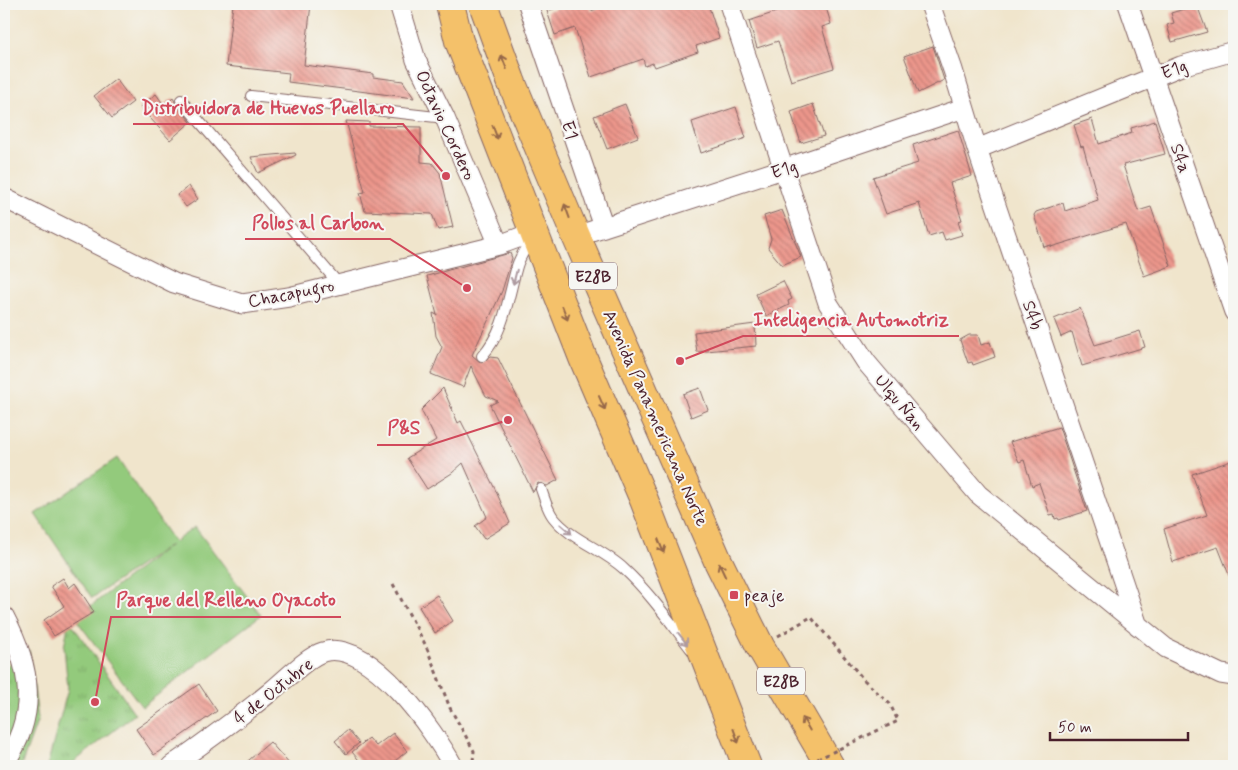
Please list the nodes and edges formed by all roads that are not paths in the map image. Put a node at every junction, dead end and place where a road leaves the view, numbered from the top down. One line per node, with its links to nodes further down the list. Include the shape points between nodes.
1 (400, 4): 13 (street, Octavio Cordero, via 416,60)
2 (450, 4): 18 (highway, E28B, one-way to 18, via 459,41)
3 (483, 4): 19 (highway, Avenida Panamericana Norte / E28B, one-way to 3, via 511,81)
4 (528, 4): 17 (street, E1)
5 (729, 4): 15 (street, Ulqu Ñan)
6 (930, 4): 12 (street, S4b)
7 (1128, 4): 9 (street, S4a)
8 (1234, 51): 9 (street, E1g)
9 (1154, 77): 14 (street, E1g); 22 (street, S4a)
10 (251, 96): 13 (lane)
11 (181, 100): 21 (lane)
12 (964, 108): 14 (street, S4b); 15 (street, E1g)
13 (445, 118): 20 (street, Octavio Cordero)
14 (977, 149): 26 (street, S4b)
15 (783, 169): 17 (street, E1g); 26 (street, Ulqu Ñan, via 828,303 866,362 978,494)
16 (4, 198): 21 (street, Chacapugro, via 174,283 242,304 288,297)
17 (604, 227): 19 (street)
18 (534, 232): 20 (street, Chacapugro); 23 (lane, one-way to 23, via 518,264 509,304 493,344); 27 (highway, E28B, one-way to 27, via 583,358 644,500)
19 (576, 236): 33 (highway, Avenida Panamericana Norte / E28B, one-way to 19, via 760,646 718,561)
20 (499, 245): 21 (street, Chacapugro)
21 (338, 283)
22 (1234, 312)
23 (482, 356)
24 (541, 488): 27 (lane, one-way to 27, via 553,516 571,534 608,554 625,569)
25 (4, 616): 29 (street, via 25,665 29,699 21,734)
26 (1138, 626): 28 (street, Ulqu Ñan, via 1166,648 1221,674)
27 (710, 673): 32 (highway, E28B, one-way to 32)
28 (1234, 676)
29 (4, 764)
30 (460, 765): 31 (street, 4 de Octubre, via 414,708 366,661 347,651 323,652)
31 (171, 766)
32 (747, 766)
33 (830, 766)

